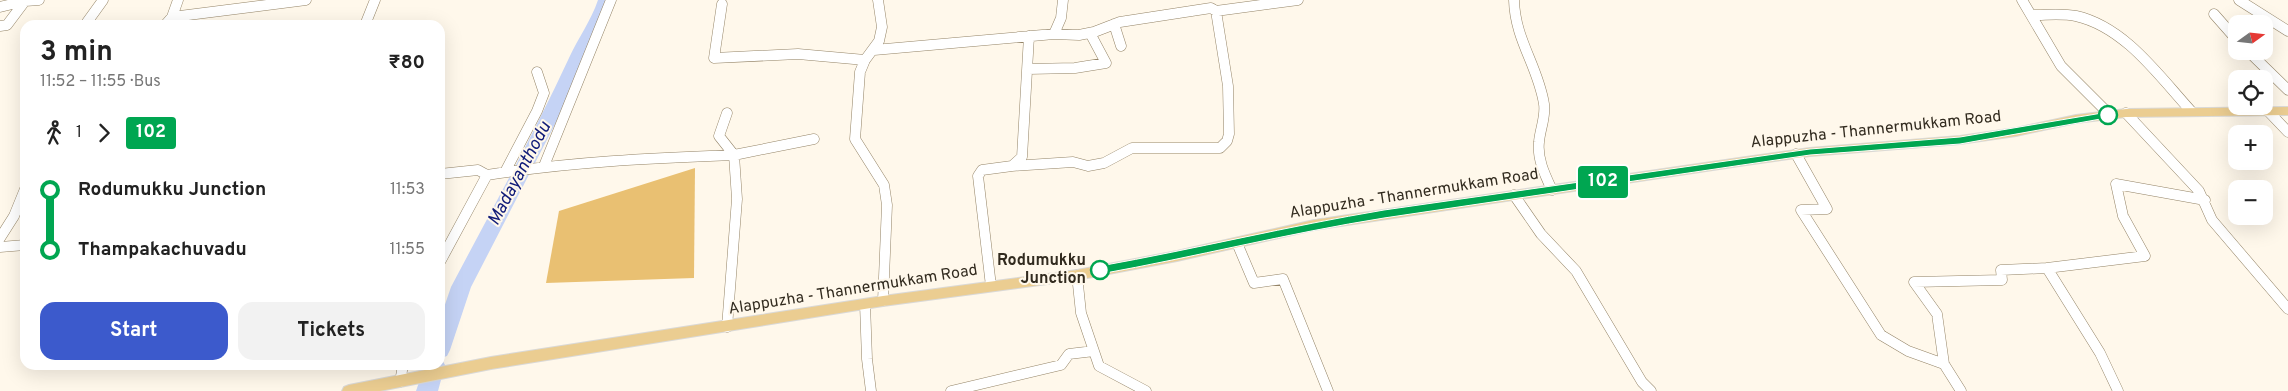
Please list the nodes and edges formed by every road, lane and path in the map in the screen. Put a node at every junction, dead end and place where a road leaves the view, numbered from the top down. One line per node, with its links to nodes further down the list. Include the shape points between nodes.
1 (39, 0): 13 (street)
2 (103, 0): 20 (street)
3 (178, 0): 19 (street)
4 (306, 0): 19 (street)
5 (375, 0): 22 (street)
6 (611, 0): 49 (street)
7 (878, 0): 31 (street, via 882,27)
8 (1062, 0): 28 (street, via 1062,18)
9 (1298, 0): 16 (street)
10 (1514, 0): 54 (street, via 1516,31 1545,105 1539,163)
11 (2022, 0): 18 (street)
12 (2239, 0): 26 (street)
13 (25, 1): 15 (street); 24 (street, via 7,25)
14 (722, 4): 32 (street, via 714,58 798,54)
15 (0, 7)
16 (1216, 11): 23 (street, via 1211,8); 50 (street, via 1228,86 1229,134 1220,148 1132,148 1104,163 1088,166 1073,162)
17 (2214, 14): 25 (street)
18 (2033, 15): 37 (street, via 2074,15 2087,18 2108,30 2127,44); 43 (street, via 2056,59)
19 (172, 16): 21 (street)
20 (89, 20)
21 (169, 20)
22 (367, 20)
23 (1114, 24): 27 (street); 30 (street)
24 (0, 26)
25 (2228, 30)
26 (2288, 30)
27 (1090, 33): 28 (street); 34 (street, via 1106,63 1075,68)
28 (1054, 34): 29 (street)
29 (1028, 36): 31 (street); 34 (street)
30 (1122, 46)
31 (874, 50): 32 (street)
32 (865, 60): 66 (street, via 860,72 855,139 884,185 887,205)
33 (2257, 60): 36 (street)
34 (1028, 69): 50 (street, via 1022,156)
35 (537, 72): 51 (street, via 544,94)
36 (2288, 90)
37 (2191, 111): 38 (main road, Alappuzha - Thannermukkam Road); 41 (main road, Alappuzha - Thannermukkam Road)
38 (2228, 111)
39 (2273, 111): 40 (main road, Alappuzha - Thannermukkam Road)
40 (2288, 111)
41 (2126, 112): 43 (main road, Alappuzha - Thannermukkam Road); 56 (street)
42 (727, 113): 48 (street, via 719,136)
43 (2110, 115): 47 (main road, Alappuzha - Thannermukkam Road, via 1960,140)
44 (2272, 115): 45 (street)
45 (2288, 132)
46 (814, 139): 48 (street)
47 (1796, 154): 54 (main road, Alappuzha - Thannermukkam Road); 71 (street, via 1827,209 1801,210 1881,334 1908,351)
48 (734, 155): 49 (street); 69 (street, via 737,199)
49 (544, 166): 51 (street)
50 (1012, 166): 65 (street, via 982,170 978,176)
51 (510, 171): 53 (street)
52 (445, 173): 53 (street, via 478,170)
53 (487, 175): 62 (street)
54 (1552, 190): 55 (main road, Alappuzha - Thannermukkam Road)
55 (1514, 195): 59 (main road, Alappuzha - Thannermukkam Road, via 1314,226); 79 (street, via 1551,247 1576,271 1636,373)
56 (2205, 200): 63 (street, via 2116,184 2124,216 2145,256); 68 (street, via 2212,220)
57 (20, 201): 58 (street)
58 (0, 238)
59 (1237, 243): 64 (main road, Alappuzha - Thannermukkam Road); 78 (street, via 1254,282 1283,279 1286,284)
60 (20, 245): 61 (street)
61 (0, 247)
62 (445, 253)
63 (2047, 268): 71 (street, via 2001,270 2002,280 1914,282 1937,314); 81 (street, via 2100,353)
64 (1077, 275): 65 (main road, Alappuzha - Thannermukkam Road); 70 (street, via 1082,313)
65 (990, 286): 66 (main road, Alappuzha - Thannermukkam Road)
66 (883, 300): 67 (main road, Alappuzha - Thannermukkam Road)
67 (865, 304): 69 (main road, Alappuzha - Thannermukkam Road); 75 (street)
68 (2288, 309)
69 (727, 327): 73 (main road, Alappuzha - Thannermukkam Road, via 491,363)
70 (1094, 351): 76 (street, via 1069,354 1061,365); 77 (street, via 1099,366)
71 (1944, 364): 80 (street)
72 (404, 370): 73 (street)
73 (405, 381): 74 (main road)
74 (349, 391)
75 (871, 391)
76 (951, 391)
77 (1146, 391)
78 (1325, 391)
79 (1651, 391)
80 (1961, 391)
81 (2118, 391)

